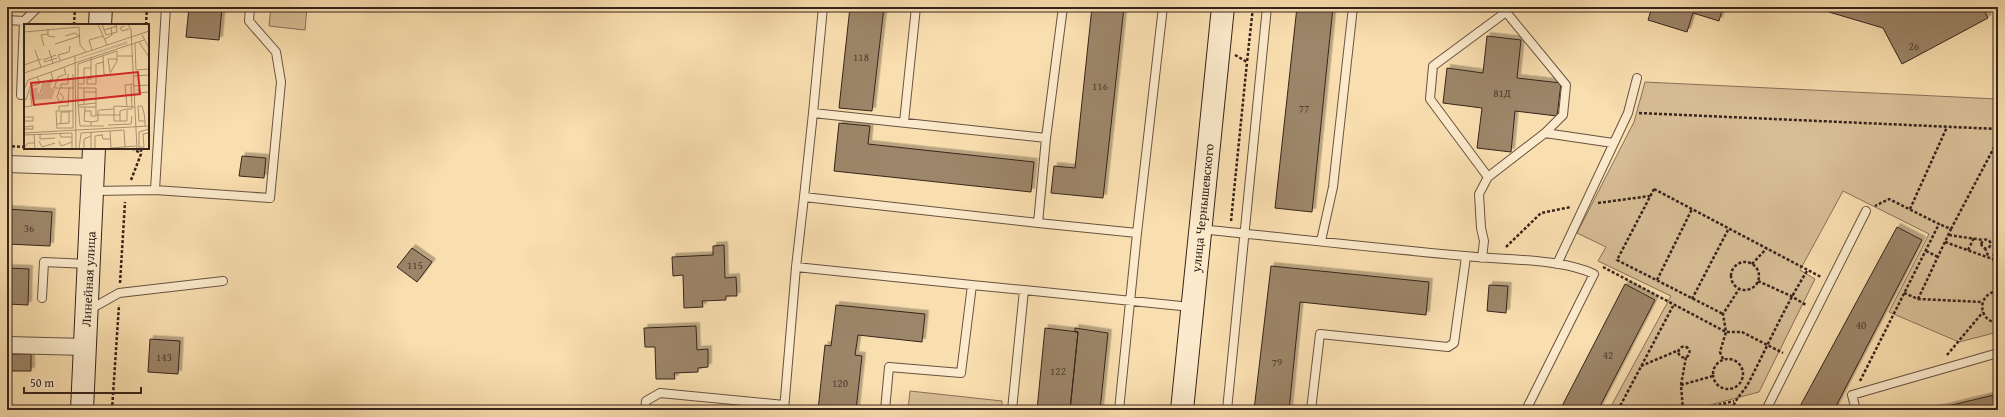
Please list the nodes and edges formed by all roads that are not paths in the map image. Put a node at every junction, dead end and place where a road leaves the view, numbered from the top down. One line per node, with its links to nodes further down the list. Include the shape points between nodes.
1 (38, 7): 13 (lane)
2 (101, 7): 14 (main road)
3 (166, 7): 26 (lane)
4 (250, 7): 26 (lane, via 248,21 276,52 281,82 270,198)
5 (823, 7): 18 (lane)
6 (916, 7): 19 (lane)
7 (1063, 7): 21 (lane)
8 (1163, 7): 32 (lane)
9 (1222, 7): 31 (main road, улица Чернышевского)
10 (1267, 7): 33 (lane)
11 (1353, 7): 34 (lane, via 1333,187)
12 (7, 20): 13 (lane)
13 (24, 21): 15 (lane)
14 (100, 24)
15 (23, 71): 17 (lane)
16 (1637, 78): 22 (lane, via 1628,113)
17 (21, 96)
18 (813, 113): 19 (lane); 28 (lane)
19 (904, 122): 21 (lane)
20 (1545, 134): 22 (lane); 25 (lane); 25 (lane, via 1563,115 1566,85 1506,12 1433,66 1430,99)
21 (1046, 138): 30 (lane)
22 (1613, 143): 38 (lane)
23 (94, 157): 24 (street); 27 (main road, Линейная улица)
24 (7, 164)
25 (1488, 177): 36 (lane, via 1479,194 1484,241)
26 (155, 190): 27 (lane)
27 (93, 191): 37 (main road, Линейная улица)
28 (804, 197): 30 (lane); 39 (lane)
29 (1866, 211): 60 (lane)
30 (1038, 223): 32 (lane)
31 (1200, 229): 33 (lane); 45 (main road, улица Чернышевского)
32 (1137, 233): 44 (lane)
33 (1243, 233): 34 (lane); 57 (lane)
34 (1321, 241): 35 (lane)
35 (1466, 257): 36 (lane); 58 (lane, via 1454,343 1448,347 1320,334)
36 (1482, 258): 38 (lane)
37 (89, 264): 43 (lane, via 44,262); 46 (main road, Линейная улица)
38 (1557, 264): 59 (lane, via 1594,274)
39 (796, 267): 41 (lane); 50 (lane)
40 (223, 281): 46 (lane, via 119,293)
41 (972, 285): 42 (lane); 53 (lane, via 961,373 889,367)
42 (1024, 290): 44 (lane); 54 (lane)
43 (42, 298)
44 (1130, 301): 45 (lane); 55 (lane)
45 (1192, 307): 56 (main road, улица Чернышевского)
46 (87, 311): 48 (main road, Линейная улица)
47 (7, 345): 48 (street)
48 (85, 347): 51 (main road, Линейная улица)
49 (1998, 353): 61 (lane, via 1852,395)
50 (784, 408): 52 (lane, via 660,393 646,401)
51 (82, 410)
52 (645, 410)
53 (885, 410)
54 (1012, 410)
55 (1119, 410)
56 (1182, 410)
57 (1227, 410)
58 (1312, 410)
59 (1526, 410)
60 (1766, 410)
61 (1856, 410)

